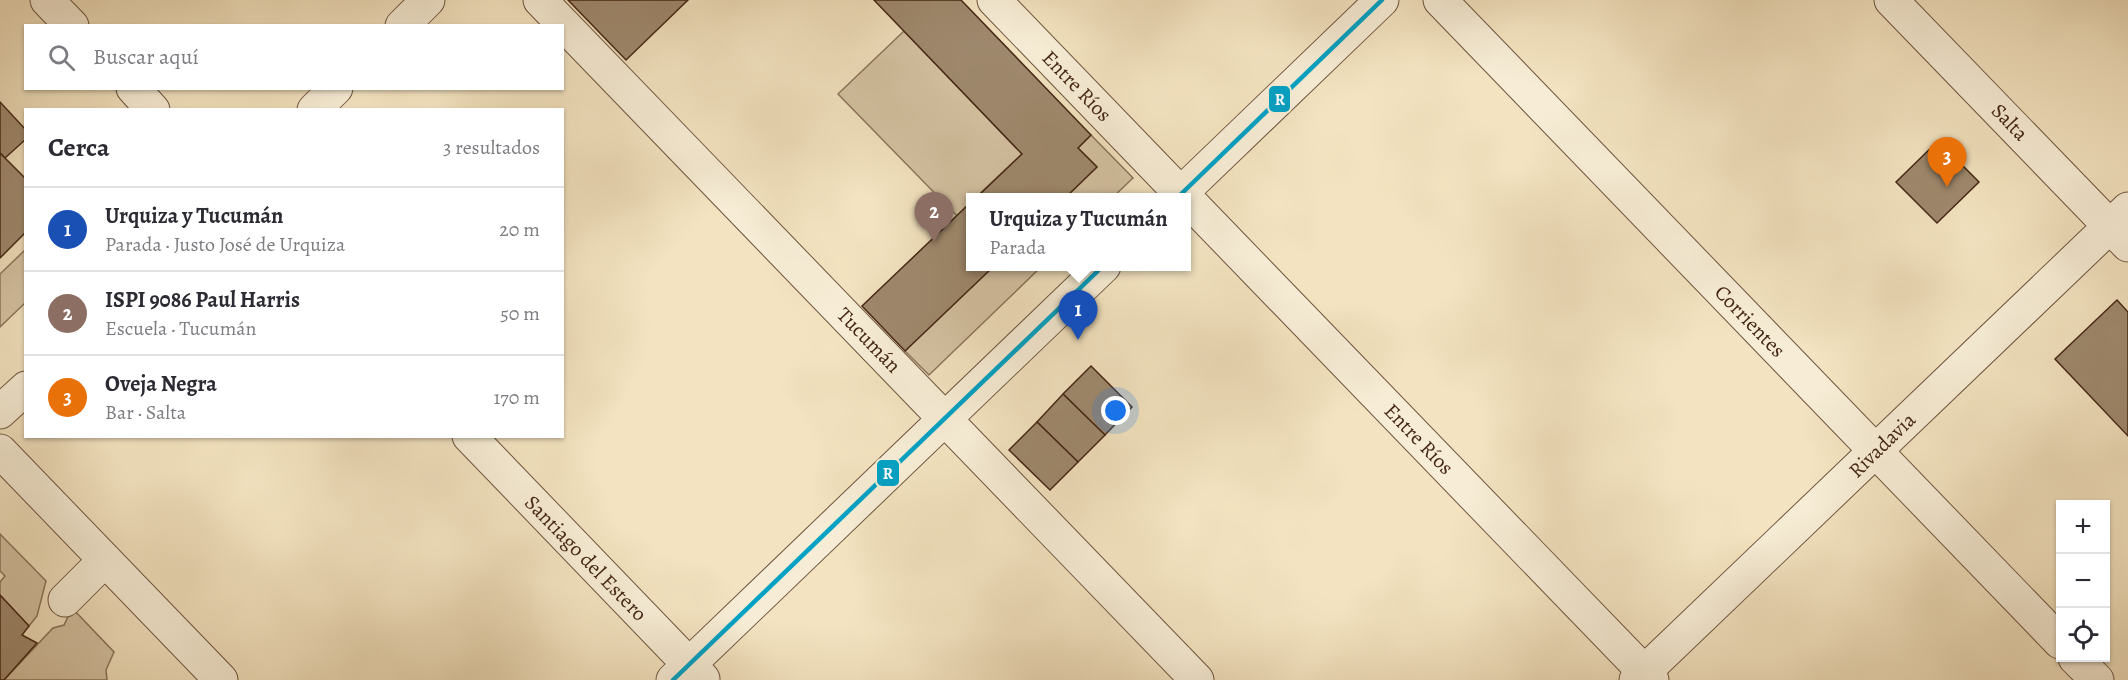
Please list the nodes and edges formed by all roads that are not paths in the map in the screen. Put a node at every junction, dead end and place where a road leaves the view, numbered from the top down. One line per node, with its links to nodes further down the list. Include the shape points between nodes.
1 (48, 0): 8 (street)
2 (428, 0): 9 (street)
3 (540, 0): 10 (street, Tucumán)
4 (994, 0): 16 (street, Entre Ríos)
5 (1382, 0): 17 (street)
6 (1440, 0): 26 (street, Corrientes)
7 (1891, 0): 19 (street, Salta)
8 (70, 24)
9 (404, 24)
10 (563, 24)
11 (564, 25): 23 (street, Tucumán)
12 (135, 90): 14 (street)
13 (334, 90): 15 (street)
14 (151, 108)
15 (316, 108)
16 (1178, 193)
17 (1186, 193)
18 (1191, 206): 32 (street, Entre Ríos)
19 (2122, 227): 26 (street, Rivadavia)
20 (1100, 271): 23 (street)
21 (24, 390): 22 (street)
22 (0, 412)
23 (945, 419): 31 (street); 34 (street, Tucumán)
24 (471, 438): 31 (street, Santiago del Estero)
25 (0, 451): 27 (street)
26 (1876, 451): 29 (street, Corrientes); 32 (street, Rivadavia)
27 (105, 560): 28 (street); 33 (street)
28 (65, 600)
29 (2056, 637)
30 (2080, 662): 35 (street)
31 (689, 675)
32 (1644, 677)
33 (221, 680)
34 (1197, 680)
35 (2097, 680)

